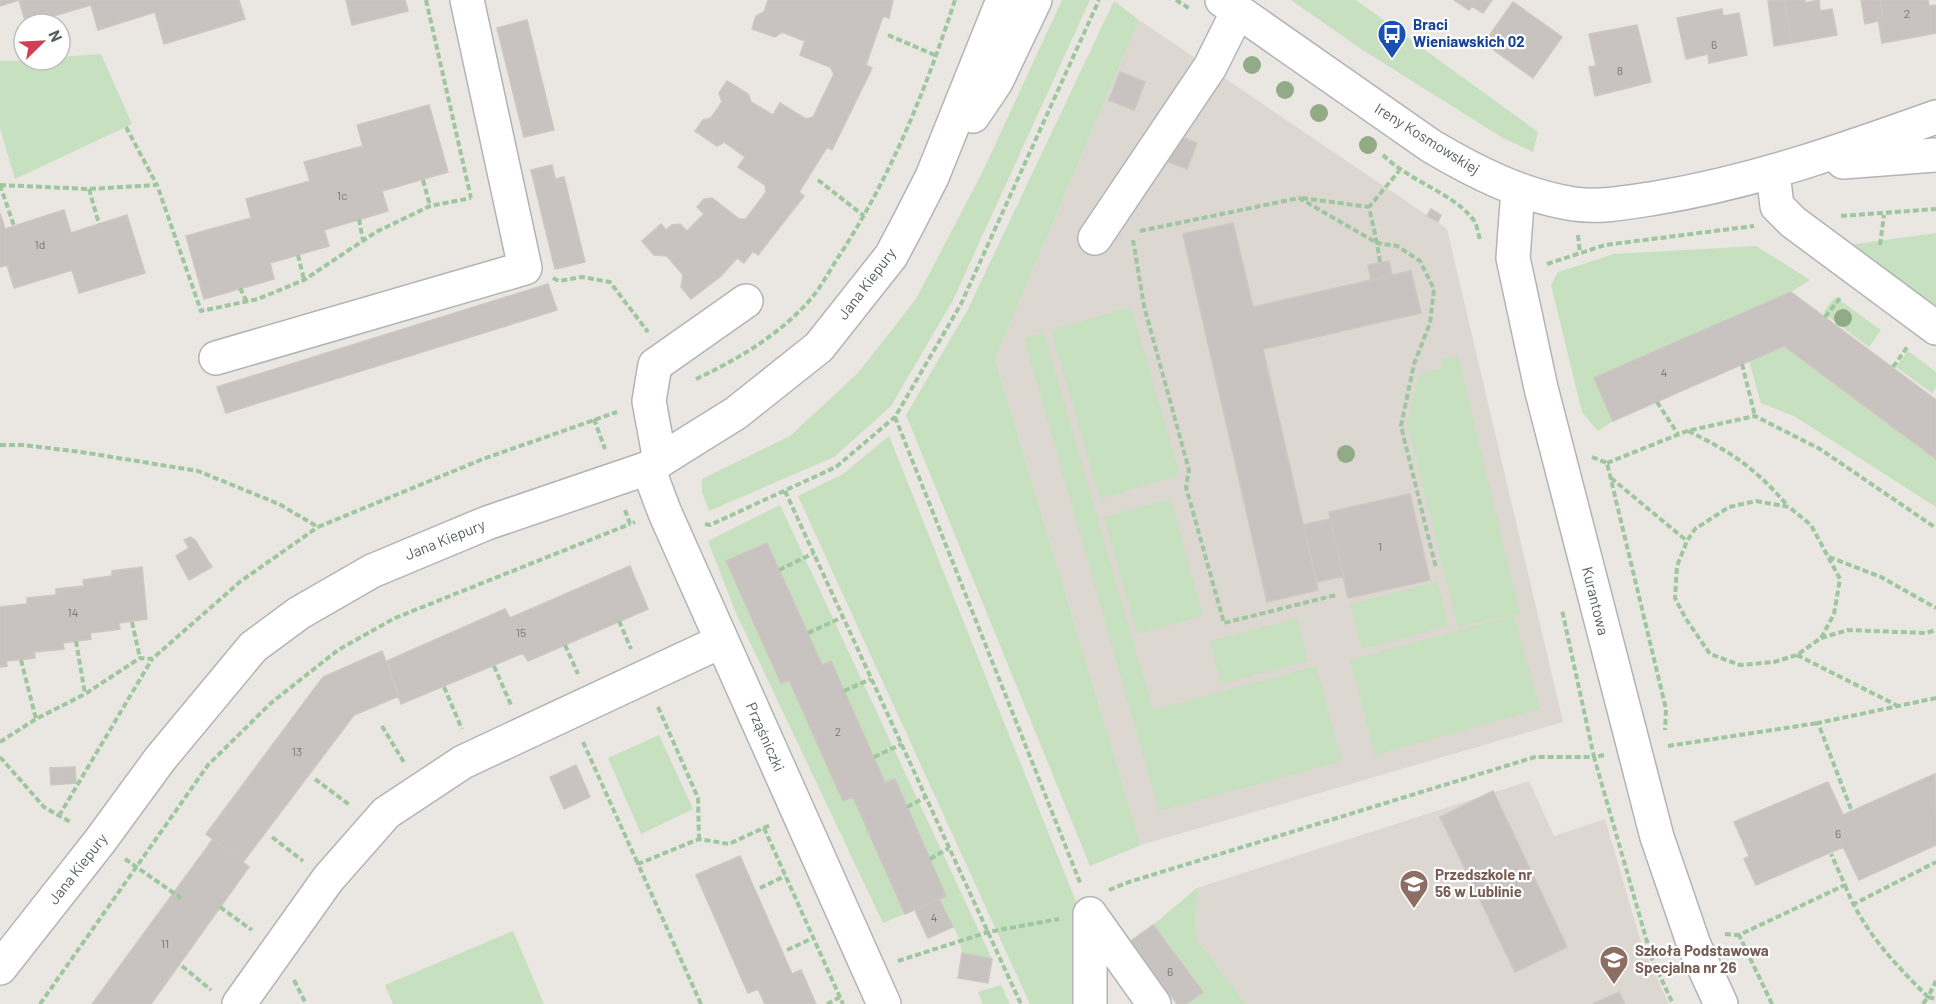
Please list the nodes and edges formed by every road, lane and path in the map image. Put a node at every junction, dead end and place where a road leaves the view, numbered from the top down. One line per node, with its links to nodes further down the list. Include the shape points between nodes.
1 (426, 0): 23 (path)
2 (467, 0): 22 (street)
3 (954, 0): 9 (path)
4 (1003, 0): 15 (street, Jana Kiepury)
5 (1035, 0): 15 (street, Jana Kiepury, via 996,81)
6 (1100, 0): 52 (path, via 961,304)
7 (1230, 6): 21 (street, Ireny Kosmowskiej, via 1431,146); 34 (street, via 1209,67)
8 (888, 35): 9 (path)
9 (937, 56): 28 (path, via 895,159)
10 (1936, 117): 13 (street, Ireny Kosmowskiej)
11 (126, 127): 19 (path)
12 (1936, 155): 13 (street, Ireny Kosmowskiej)
13 (1786, 169): 21 (street, Ireny Kosmowskiej, via 1624,203 1575,205); 46 (street, via 1777,206)
14 (1399, 171): 26 (path)
15 (932, 177): 58 (street, Jana Kiepury, via 891,256 819,346 736,413)
16 (423, 180): 25 (path)
17 (818, 180): 28 (path)
18 (0, 185): 20 (path); 32 (path)
19 (158, 185): 20 (path); 44 (path, via 201,311)
20 (89, 189): 31 (path)
21 (1518, 189): 142 (street, Kurantowa, via 1513,258 1541,388 1657,837 1694,945)
22 (510, 191): 23 (path); 47 (street, via 525,268)
23 (471, 198): 25 (path)
24 (1299, 198): 26 (path); 36 (path); 72 (path, via 1132,233 1144,306 1190,470 1186,488 1224,623)
25 (430, 206): 35 (path)
26 (1370, 207): 36 (path)
27 (1936, 209): 29 (path)
28 (864, 216): 49 (path, via 814,295 774,333 715,370)
29 (1830, 216)
30 (359, 219): 35 (path)
31 (99, 224)
32 (14, 226)
33 (1756, 226): 39 (path, via 1605,245)
34 (1095, 238)
35 (363, 241): 40 (path)
36 (1377, 243): 38 (path); 70 (path, via 1396,246 1420,261 1434,289 1430,323 1414,364 1401,426)
37 (298, 255): 40 (path)
38 (1380, 262)
39 (1549, 265)
40 (304, 280): 44 (path)
41 (559, 281): 45 (path, via 582,277 610,282)
42 (240, 288): 44 (path)
43 (746, 301): 49 (street, Prząśniczki, via 655,365)
44 (247, 302)
45 (645, 327)
46 (1936, 328)
47 (216, 358)
48 (1742, 364): 51 (path)
49 (649, 401): 53 (path); 58 (street, Prząśniczki)
50 (1657, 402): 55 (path)
51 (1755, 416): 54 (path); 66 (path, via 1820,449)
52 (896, 417): 61 (path, via 837,467); 122 (path)
53 (594, 420): 59 (path); 65 (path, via 483,459)
54 (1687, 430): 55 (path); 62 (path, via 1725,449 1762,476)
55 (1678, 434): 57 (path)
56 (0, 445): 65 (path, via 81,452 198,471 279,504)
57 (1607, 463)
58 (654, 465): 59 (street, Jana Kiepury); 63 (street, Prząśniczki)
59 (615, 478): 64 (path); 127 (street, Jana Kiepury, via 488,523 372,571 299,613 253,647 159,759)
60 (1610, 478): 67 (path)
61 (786, 491): 63 (path, via 710,525); 68 (path)
62 (1789, 507): 67 (path, via 1756,501 1729,507 1695,529); 69 (path, via 1811,525)
63 (664, 513): 64 (path); 82 (street, Prząśniczki)
64 (630, 524): 134 (path, via 395,618 338,650 271,703 208,765)
65 (318, 527): 85 (path, via 241,581)
66 (1936, 528)
67 (1687, 541): 83 (path, via 1677,566 1675,598 1710,654 1740,665)
68 (814, 553): 71 (path); 75 (path)
69 (1828, 557): 74 (path, via 1881,577); 80 (path, via 1840,579 1834,614)
70 (1436, 568)
71 (779, 570)
72 (1336, 595)
73 (1561, 608): 122 (path, via 1594,757 1535,757 1129,882)
74 (1936, 608)
75 (843, 617): 79 (path); 89 (path)
76 (619, 621): 88 (path)
77 (132, 622): 84 (path)
78 (1936, 630): 80 (path, via 1848,630)
79 (808, 633)
80 (1821, 638): 83 (path)
81 (76, 641): 92 (path)
82 (722, 641): 88 (street); 108 (street, Prząśniczki)
83 (1797, 655): 94 (path)
84 (140, 658): 85 (path); 92 (path)
85 (153, 659): 109 (path)
86 (21, 660): 96 (path)
87 (494, 666): 98 (path)
88 (644, 676): 95 (street); 112 (path, via 698,798)
89 (872, 679): 91 (path); 100 (path)
90 (444, 687): 101 (path)
91 (844, 691)
92 (85, 694): 96 (path)
93 (1936, 698): 94 (path)
94 (1899, 706): 107 (path, via 1818,723)
95 (569, 712): 98 (street); 117 (path)
96 (36, 719): 99 (path)
97 (382, 726): 104 (path)
98 (524, 733): 101 (street)
99 (0, 742)
100 (902, 744): 102 (path); 105 (path)
101 (474, 757): 104 (street)
102 (874, 758)
103 (315, 779): 110 (path)
104 (421, 790): 110 (street)
105 (926, 797): 106 (path); 113 (path)
106 (907, 807)
107 (1851, 809)
108 (798, 812): 111 (path); 128 (street, Prząśniczki)
109 (60, 816)
110 (376, 824): 133 (street)
111 (764, 828): 112 (path, via 729,844); 118 (path)
112 (699, 839): 117 (path)
113 (949, 848): 115 (path); 123 (path)
114 (1831, 854): 119 (path)
115 (930, 859)
116 (1936, 862): 121 (path)
117 (638, 864): 135 (path)
118 (785, 876): 120 (path); 124 (path)
119 (1845, 885): 121 (path); 143 (path, via 1739,935)
120 (760, 888)
121 (1852, 905): 131 (path, via 1887,957)
122 (1088, 906): 123 (path); 140 (street); 141 (street)
123 (987, 932): 128 (path); 139 (path)
124 (813, 938): 125 (path); 130 (path)
125 (787, 950)
126 (182, 966): 133 (path)
127 (0, 968)
128 (869, 970): 138 (street, Prząśniczki)
129 (1936, 981): 131 (path)
130 (840, 997): 136 (path); 137 (path)
131 (1928, 997): 132 (path); 144 (path)
132 (1936, 999)
133 (229, 1000)
134 (40, 1004)
135 (701, 1004)
136 (827, 1004)
137 (843, 1004)
138 (884, 1004)
139 (1021, 1004)
140 (1090, 1004)
141 (1154, 1004)
142 (1721, 1004)
143 (1772, 1004)
144 (1923, 1004)

